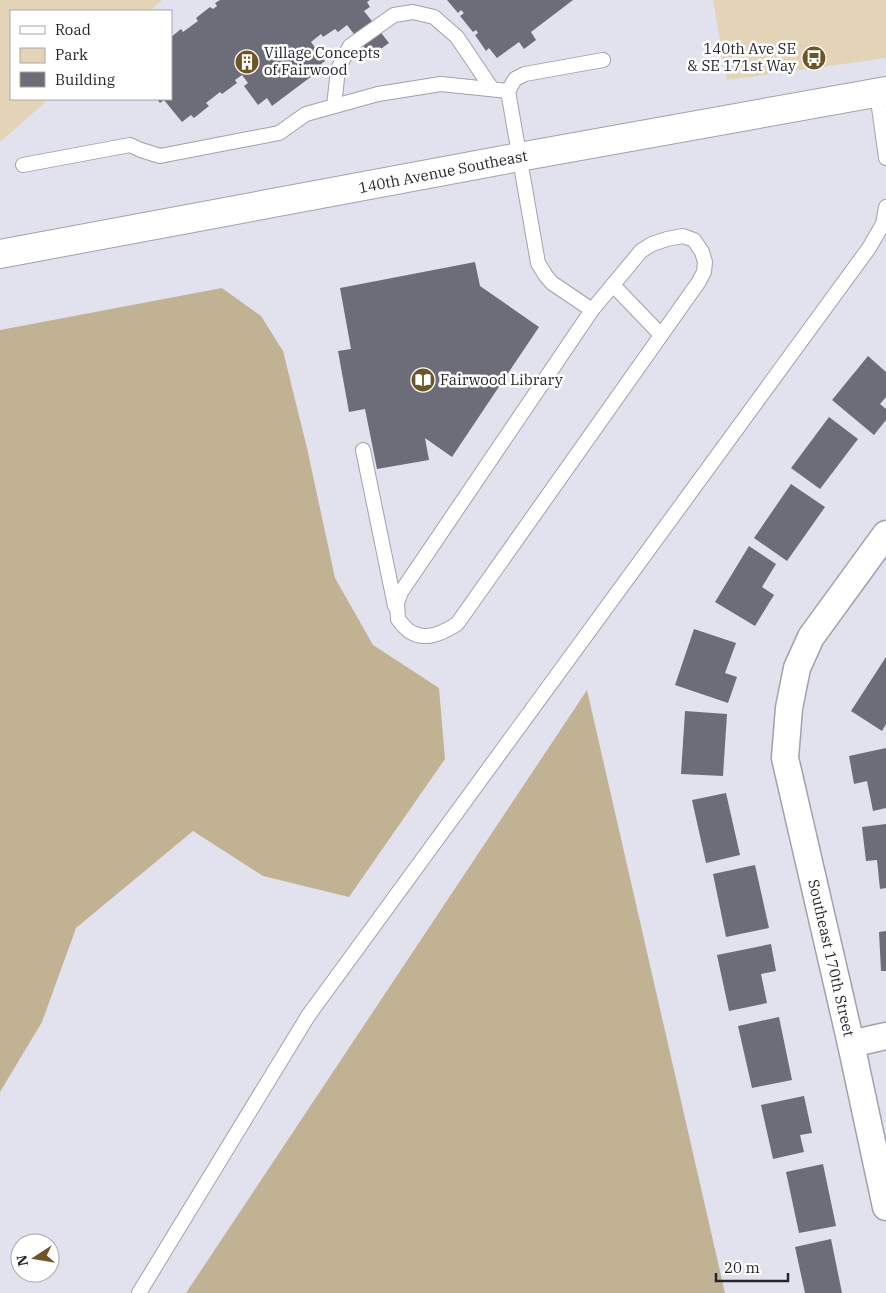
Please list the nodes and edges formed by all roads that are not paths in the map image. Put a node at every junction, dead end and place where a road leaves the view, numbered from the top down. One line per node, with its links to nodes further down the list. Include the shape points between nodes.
1 (603, 60): 3 (lane, via 525,74)
2 (492, 89): 3 (lane); 5 (lane, via 441,84 378,94); 5 (lane, via 457,37 434,18 413,12 394,14 350,46 338,69)
3 (508, 90): 6 (lane)
4 (882, 92): 6 (main road, 140th Avenue Southeast); 7 (lane)
5 (334, 106): 8 (lane, via 306,114 279,133 160,156 130,145)
6 (519, 158): 10 (main road, 140th Avenue Southeast); 12 (lane, via 538,263 552,283)
7 (886, 158)
8 (23, 165)
9 (886, 207): 20 (lane, via 883,224 869,248 308,1016)
10 (0, 254)
11 (613, 285): 12 (lane); 13 (lane); 13 (lane, via 641,251 652,244 683,236 694,240 702,252 704,272)
12 (592, 310): 16 (lane, via 401,592 397,603)
13 (661, 335): 16 (lane, via 457,624 440,634 423,636 409,631)
14 (363, 450): 16 (lane)
15 (886, 534): 18 (street, Southeast 170th Street, via 811,637 797,668 789,708 785,758)
16 (398, 619)
17 (886, 1036): 18 (street)
18 (851, 1044): 19 (street, Southeast 170th Street)
19 (886, 1207)
20 (139, 1293)

